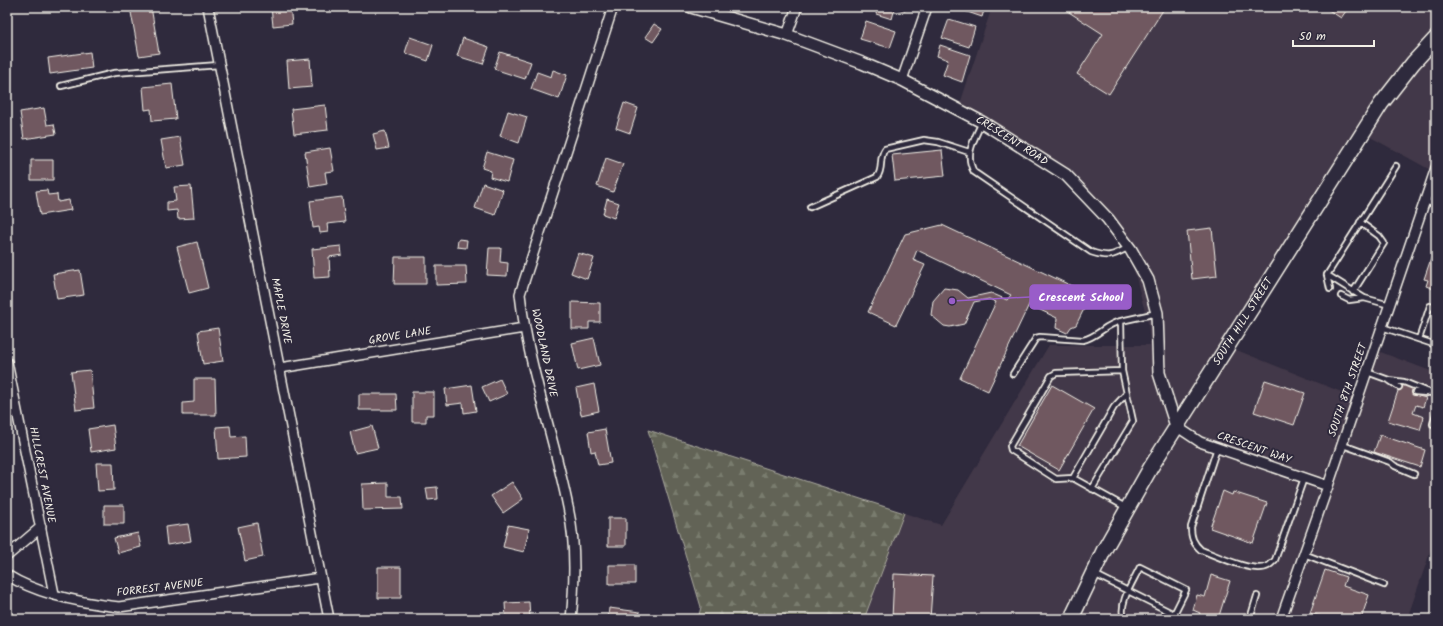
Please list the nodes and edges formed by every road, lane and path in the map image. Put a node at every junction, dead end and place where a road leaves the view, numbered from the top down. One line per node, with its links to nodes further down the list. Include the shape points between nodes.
1 (208, 7): 8 (street, MAPLE DRIVE)
2 (613, 7): 30 (street, WOODLAND DRIVE, via 520,294)
3 (691, 7): 6 (street, CRESCENT ROAD)
4 (797, 7): 6 (street)
5 (927, 7): 9 (street)
6 (787, 35): 9 (street, CRESCENT ROAD)
7 (1436, 38): 46 (main road, SOUTH HILL STREET, via 1408,68 1381,104)
8 (220, 65): 10 (lane, via 114,73); 34 (street, MAPLE DRIVE)
9 (902, 80): 11 (street, CRESCENT ROAD)
10 (61, 86)
11 (982, 122): 12 (lane); 19 (street, CRESCENT ROAD, via 1066,175 1108,219)
12 (969, 152): 17 (lane, via 924,140 885,149 880,156 881,171 877,177); 19 (lane, via 969,164 974,172 1091,252 1105,256 1114,255)
13 (1396, 166): 18 (lane)
14 (1436, 168): 15 (street, SOUTH 8TH STREET)
15 (1425, 202): 16 (lane); 25 (street, SOUTH 8TH STREET)
16 (1436, 205)
17 (810, 207)
18 (1360, 222): 20 (lane); 22 (lane, via 1384,243)
19 (1128, 247): 27 (street, CRESCENT ROAD, via 1148,280)
20 (1327, 275): 21 (lane); 22 (lane)
21 (1330, 289)
22 (1353, 292): 24 (lane)
23 (1341, 296): 24 (lane, via 1349,300)
24 (1364, 298): 25 (lane)
25 (1390, 305): 29 (street, SOUTH 8TH STREET)
26 (1436, 309): 31 (lane, via 1430,306)
27 (1157, 312): 28 (lane); 46 (street, CRESCENT ROAD, via 1158,373)
28 (1122, 321): 35 (lane); 37 (lane, via 1110,323 1083,340 1036,338)
29 (1382, 327): 31 (lane); 36 (street, SOUTH 8TH STREET)
30 (524, 328): 34 (street, GROVE LANE); 68 (street, WOODLAND DRIVE, via 569,508 574,566)
31 (1419, 339): 32 (lane)
32 (1436, 344)
33 (7, 362): 55 (street, HILLCREST AVENUE)
34 (280, 368): 60 (street, MAPLE DRIVE)
35 (1122, 371): 41 (lane); 50 (lane, via 1056,373 1051,376 1010,446 1011,450 1056,479)
36 (1367, 372): 38 (lane); 47 (street, SOUTH 8TH STREET)
37 (1013, 374)
38 (1389, 380): 39 (lane); 42 (lane, via 1418,386)
39 (1399, 387)
40 (1416, 392): 42 (lane)
41 (1127, 393): 50 (lane, via 1114,407); 53 (lane, via 1133,421)
42 (1429, 393): 43 (lane)
43 (1436, 395)
44 (1436, 414): 45 (lane)
45 (1433, 424)
46 (1176, 426): 48 (street, CRESCENT WAY, via 1200,442); 54 (main road, SOUTH HILL STREET)
47 (1343, 445): 49 (lane, via 1390,462); 52 (street, SOUTH 8TH STREET)
48 (1217, 448): 51 (street, CRESCENT WAY); 51 (lane, via 1191,527 1191,535 1194,544 1201,550 1251,568 1268,566 1275,560)
49 (1414, 474)
50 (1073, 478): 53 (lane)
51 (1304, 478): 52 (street, CRESCENT WAY)
52 (1328, 486): 56 (street, SOUTH 8TH STREET)
53 (1092, 489): 54 (lane)
54 (1127, 508): 58 (main road, SOUTH HILL STREET)
55 (40, 528): 57 (street); 63 (street, HILLCREST AVENUE)
56 (1304, 554): 61 (lane); 71 (street, SOUTH 8TH STREET)
57 (7, 556)
58 (1092, 574): 62 (lane); 69 (main road, SOUTH HILL STREET)
59 (7, 575): 63 (street, FORREST AVENUE, via 21,584)
60 (320, 578): 63 (street, FORREST AVENUE, via 119,607 90,604); 67 (street, MAPLE DRIVE)
61 (1384, 585)
62 (1128, 592): 65 (lane, via 1124,602); 66 (lane); 66 (lane, via 1140,567 1186,590)
63 (54, 594)
64 (1257, 596): 70 (lane)
65 (1124, 617)
66 (1173, 617)
67 (329, 619)
68 (571, 619)
69 (1071, 619)
70 (1250, 619)
71 (1281, 619)

